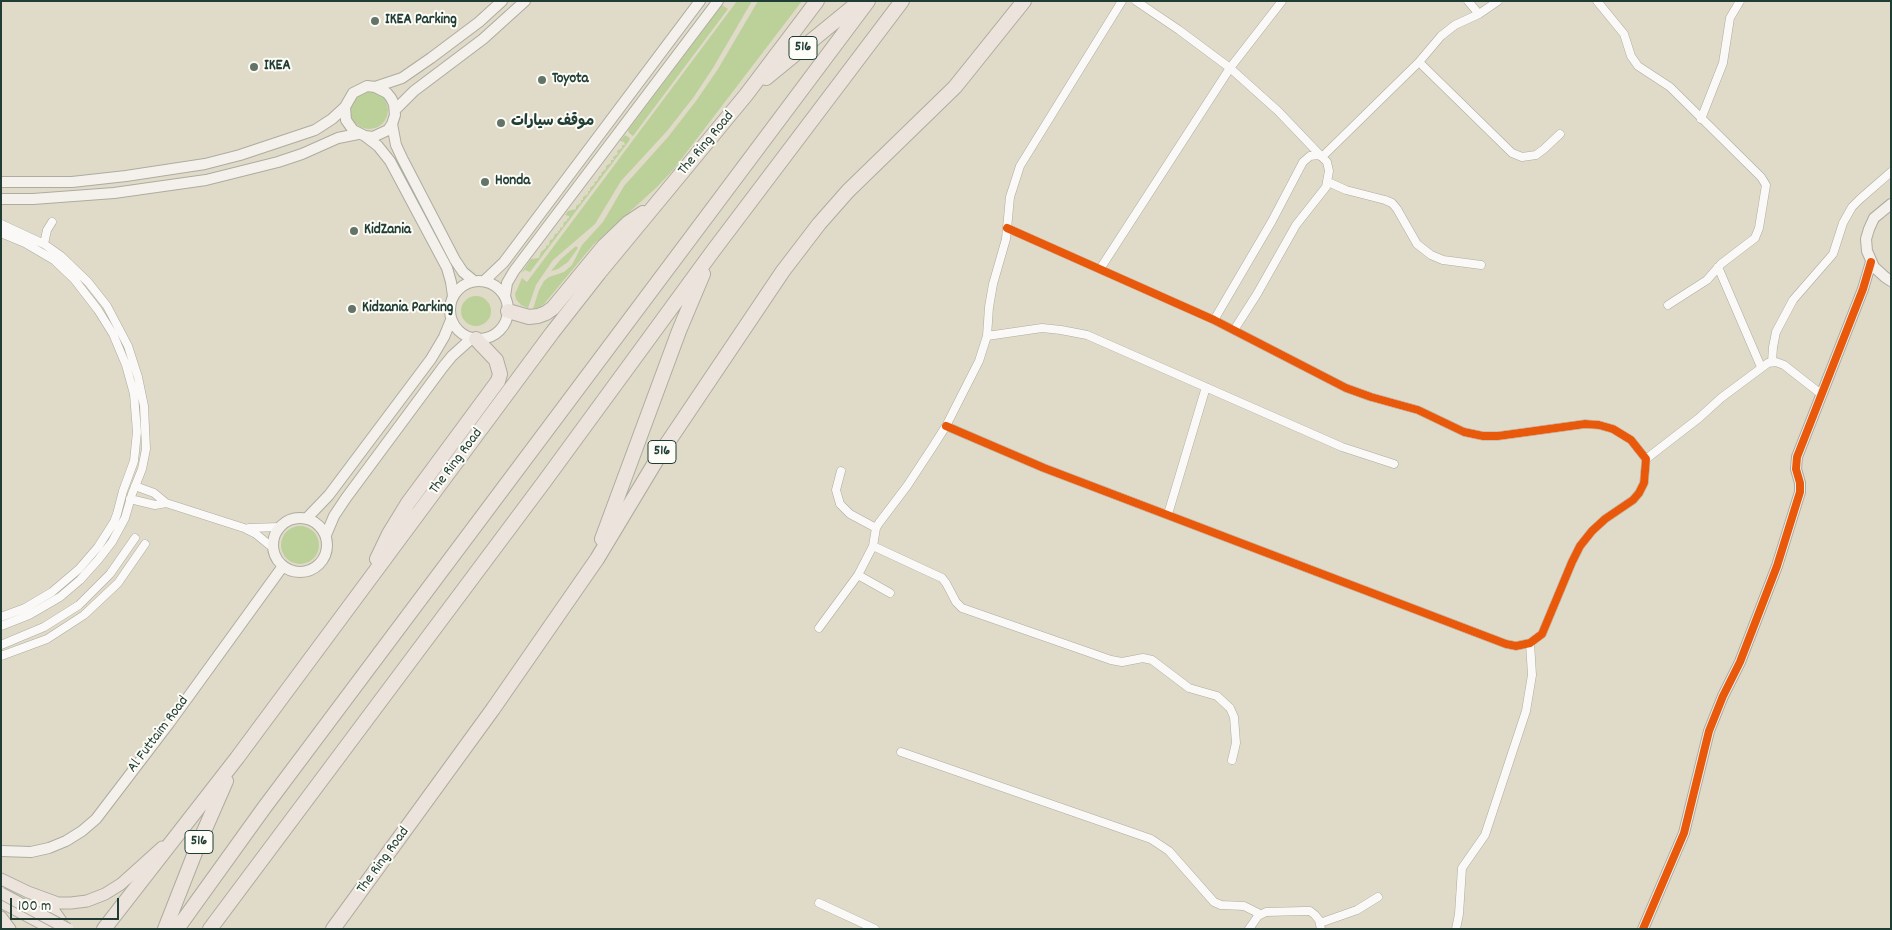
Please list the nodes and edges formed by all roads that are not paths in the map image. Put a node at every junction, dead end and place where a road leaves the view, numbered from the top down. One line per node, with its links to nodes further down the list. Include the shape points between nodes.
1 (502, 1): 20 (street, via 432,58 402,78)
2 (525, 1): 23 (street, via 483,39 414,91)
3 (700, 1): 47 (street, via 504,262 494,273)
4 (718, 1): 50 (street, via 514,271)
5 (817, 1): 21 (highway, The Ring Road / 516)
6 (860, 1): 21 (highway, 516)
7 (868, 1): 116 (highway, 516, via 275,793)
8 (902, 1): 40 (highway, 516)
9 (1024, 1): 82 (highway, The Ring Road / 516, via 955,86 848,191 794,257 662,451)
10 (1122, 1): 37 (street, via 1025,155 1010,197)
11 (1136, 1): 19 (street)
12 (1282, 1): 19 (street)
13 (1468, 1): 17 (street)
14 (1498, 1): 17 (street)
15 (1597, 1): 24 (street, via 1624,34 1638,66 1666,83)
16 (1740, 1): 24 (street, via 1730,18 1722,63)
17 (1479, 14): 18 (street, via 1449,30)
18 (1420, 62): 26 (street, via 1512,154 1536,155); 28 (street)
19 (1230, 68): 28 (street); 44 (street)
20 (375, 87): 22 (street, via 367,86 353,93); 23 (street, via 387,93)
21 (746, 95): 34 (highway, The Ring Road / 516)
22 (345, 107): 27 (street, via 349,126); 30 (street, via 315,130 205,164 72,182)
23 (396, 110): 25 (street)
24 (1701, 119): 43 (street, via 1761,177 1766,188 1757,235)
25 (392, 124): 27 (street, via 381,134); 47 (street, via 402,158 455,260 464,272)
26 (1560, 134)
27 (362, 135): 32 (street, via 338,138 278,162 197,182 114,193); 49 (street, via 383,152 406,189 447,268)
28 (1322, 157): 31 (street, via 1328,166); 54 (street, via 1310,156 1303,162)
29 (1891, 172): 58 (street, via 1852,207 1833,254 1793,300 1776,332)
30 (1, 182)
31 (1328, 182): 42 (street, via 1392,203 1417,244 1431,255); 55 (street, via 1293,229)
32 (1, 199)
33 (1891, 204): 41 (street, via 1878,214 1869,229 1866,245)
34 (655, 206): 52 (highway, via 628,223 610,240 553,308 529,317); 85 (highway, The Ring Road / 516, via 556,328)
35 (52, 222): 39 (street)
36 (1, 224): 39 (street)
37 (1007, 228): 44 (street); 56 (street, via 1004,250 990,295)
38 (1, 233): 45 (street, via 40,251)
39 (44, 244): 45 (street, via 61,256)
40 (713, 251): 82 (highway, 516, via 679,331); 117 (highway, 516)
41 (1871, 262): 46 (street); 48 (street)
42 (1480, 265)
43 (1718, 267): 51 (street, via 1707,280); 59 (street)
44 (1100, 269): 54 (street)
45 (77, 276): 61 (street, via 107,306 120,330 134,362)
46 (1888, 279): 48 (street, via 1872,281)
47 (479, 281): 49 (street, via 462,286); 50 (street, via 499,289)
48 (1863, 289): 62 (street)
49 (453, 296): 53 (street)
50 (504, 296): 52 (street)
51 (1668, 305)
52 (508, 311): 57 (street, via 507,319 498,332 484,339)
53 (451, 320): 57 (street, via 464,335); 71 (street, via 431,359 329,495)
54 (1214, 320): 55 (street)
55 (1234, 330): 64 (street, via 1346,388 1418,410 1464,432 1498,436 1592,424 1625,436)
56 (987, 336): 60 (street, via 1033,328 1074,332); 63 (street, via 979,361)
57 (474, 338): 75 (street, via 452,356 437,375 346,498); 85 (highway, via 496,360 500,374 498,381 398,519)
58 (1772, 362): 59 (street); 62 (street, via 1788,367)
59 (1761, 367): 64 (street)
60 (1206, 387): 65 (street, via 1342,447); 70 (street)
61 (138, 393): 67 (street, via 145,414 146,449); 76 (street, via 136,453 114,522)
62 (1821, 394): 123 (street, via 1797,457 1800,492 1777,566 1709,731 1684,833)
63 (946, 426): 70 (street, via 1035,465); 74 (street)
64 (1646, 459): 91 (street, via 1640,492 1604,519 1586,538 1572,562 1545,630)
65 (1394, 464)
66 (840, 470): 74 (street, via 836,490 840,504 850,514)
67 (135, 486): 68 (street); 69 (street, via 154,492)
68 (130, 499): 69 (street, via 156,505); 78 (street, via 126,518)
69 (166, 503): 73 (street)
70 (1168, 514): 91 (street, via 1506,644)
71 (307, 518): 72 (street, via 292,519); 75 (street, via 318,524)
72 (280, 527): 73 (street); 81 (street)
73 (244, 528): 81 (street)
74 (876, 528): 80 (street)
75 (326, 535): 83 (street, via 326,555 316,567 302,572)
76 (105, 537): 78 (street); 87 (street, via 79,569)
77 (135, 538): 92 (street, via 110,574 79,605 44,627)
78 (112, 542): 87 (street, via 80,580 60,597)
79 (145, 544): 93 (street, via 118,583 84,615 46,639)
80 (873, 546): 84 (street); 96 (street, via 939,576 962,608 1112,660 1152,660 1189,688 1217,696 1226,703 1234,717 1236,734)
81 (273, 548): 83 (street)
82 (597, 559): 104 (highway, The Ring Road / 516)
83 (283, 566): 98 (street, Al Futtaim Road, via 96,819 66,841 49,848 31,852)
84 (858, 575): 86 (street); 90 (street)
85 (368, 581): 95 (highway, The Ring Road / 516)
86 (890, 593)
87 (39, 605): 88 (street); 89 (street)
88 (1, 617)
89 (1, 626)
90 (819, 628)
91 (1530, 643): 122 (street, via 1532,675 1526,711 1485,834 1462,868)
92 (1, 644)
93 (1, 656)
94 (901, 752): 105 (street, via 1150,839 1169,851 1214,902 1244,906)
95 (237, 758): 97 (highway, The Ring Road / 516); 115 (highway, 516)
96 (1232, 760)
97 (178, 835): 99 (main road, via 121,884 87,901 58,903); 114 (highway, The Ring Road / 516)
98 (1, 851)
99 (6, 882): 112 (main road, via 54,911)
100 (1, 893): 113 (main road, bridge)
101 (1378, 897): 108 (street)
102 (1, 902): 111 (main road)
103 (819, 903): 120 (street)
104 (350, 908): 118 (highway, The Ring Road / 516); 119 (main road)
105 (1260, 914): 108 (street, via 1307,911 1315,915); 121 (street)
106 (1, 917): 110 (main road)
107 (1, 922): 109 (main road)
108 (1320, 926)
109 (6, 929)
110 (10, 929)
111 (52, 929)
112 (62, 929)
113 (68, 929)
114 (104, 929)
115 (165, 929)
116 (177, 929)
117 (210, 929)
118 (333, 929)
119 (342, 929)
120 (875, 929)
121 (1249, 929)
122 (1456, 929)
123 (1643, 929)

